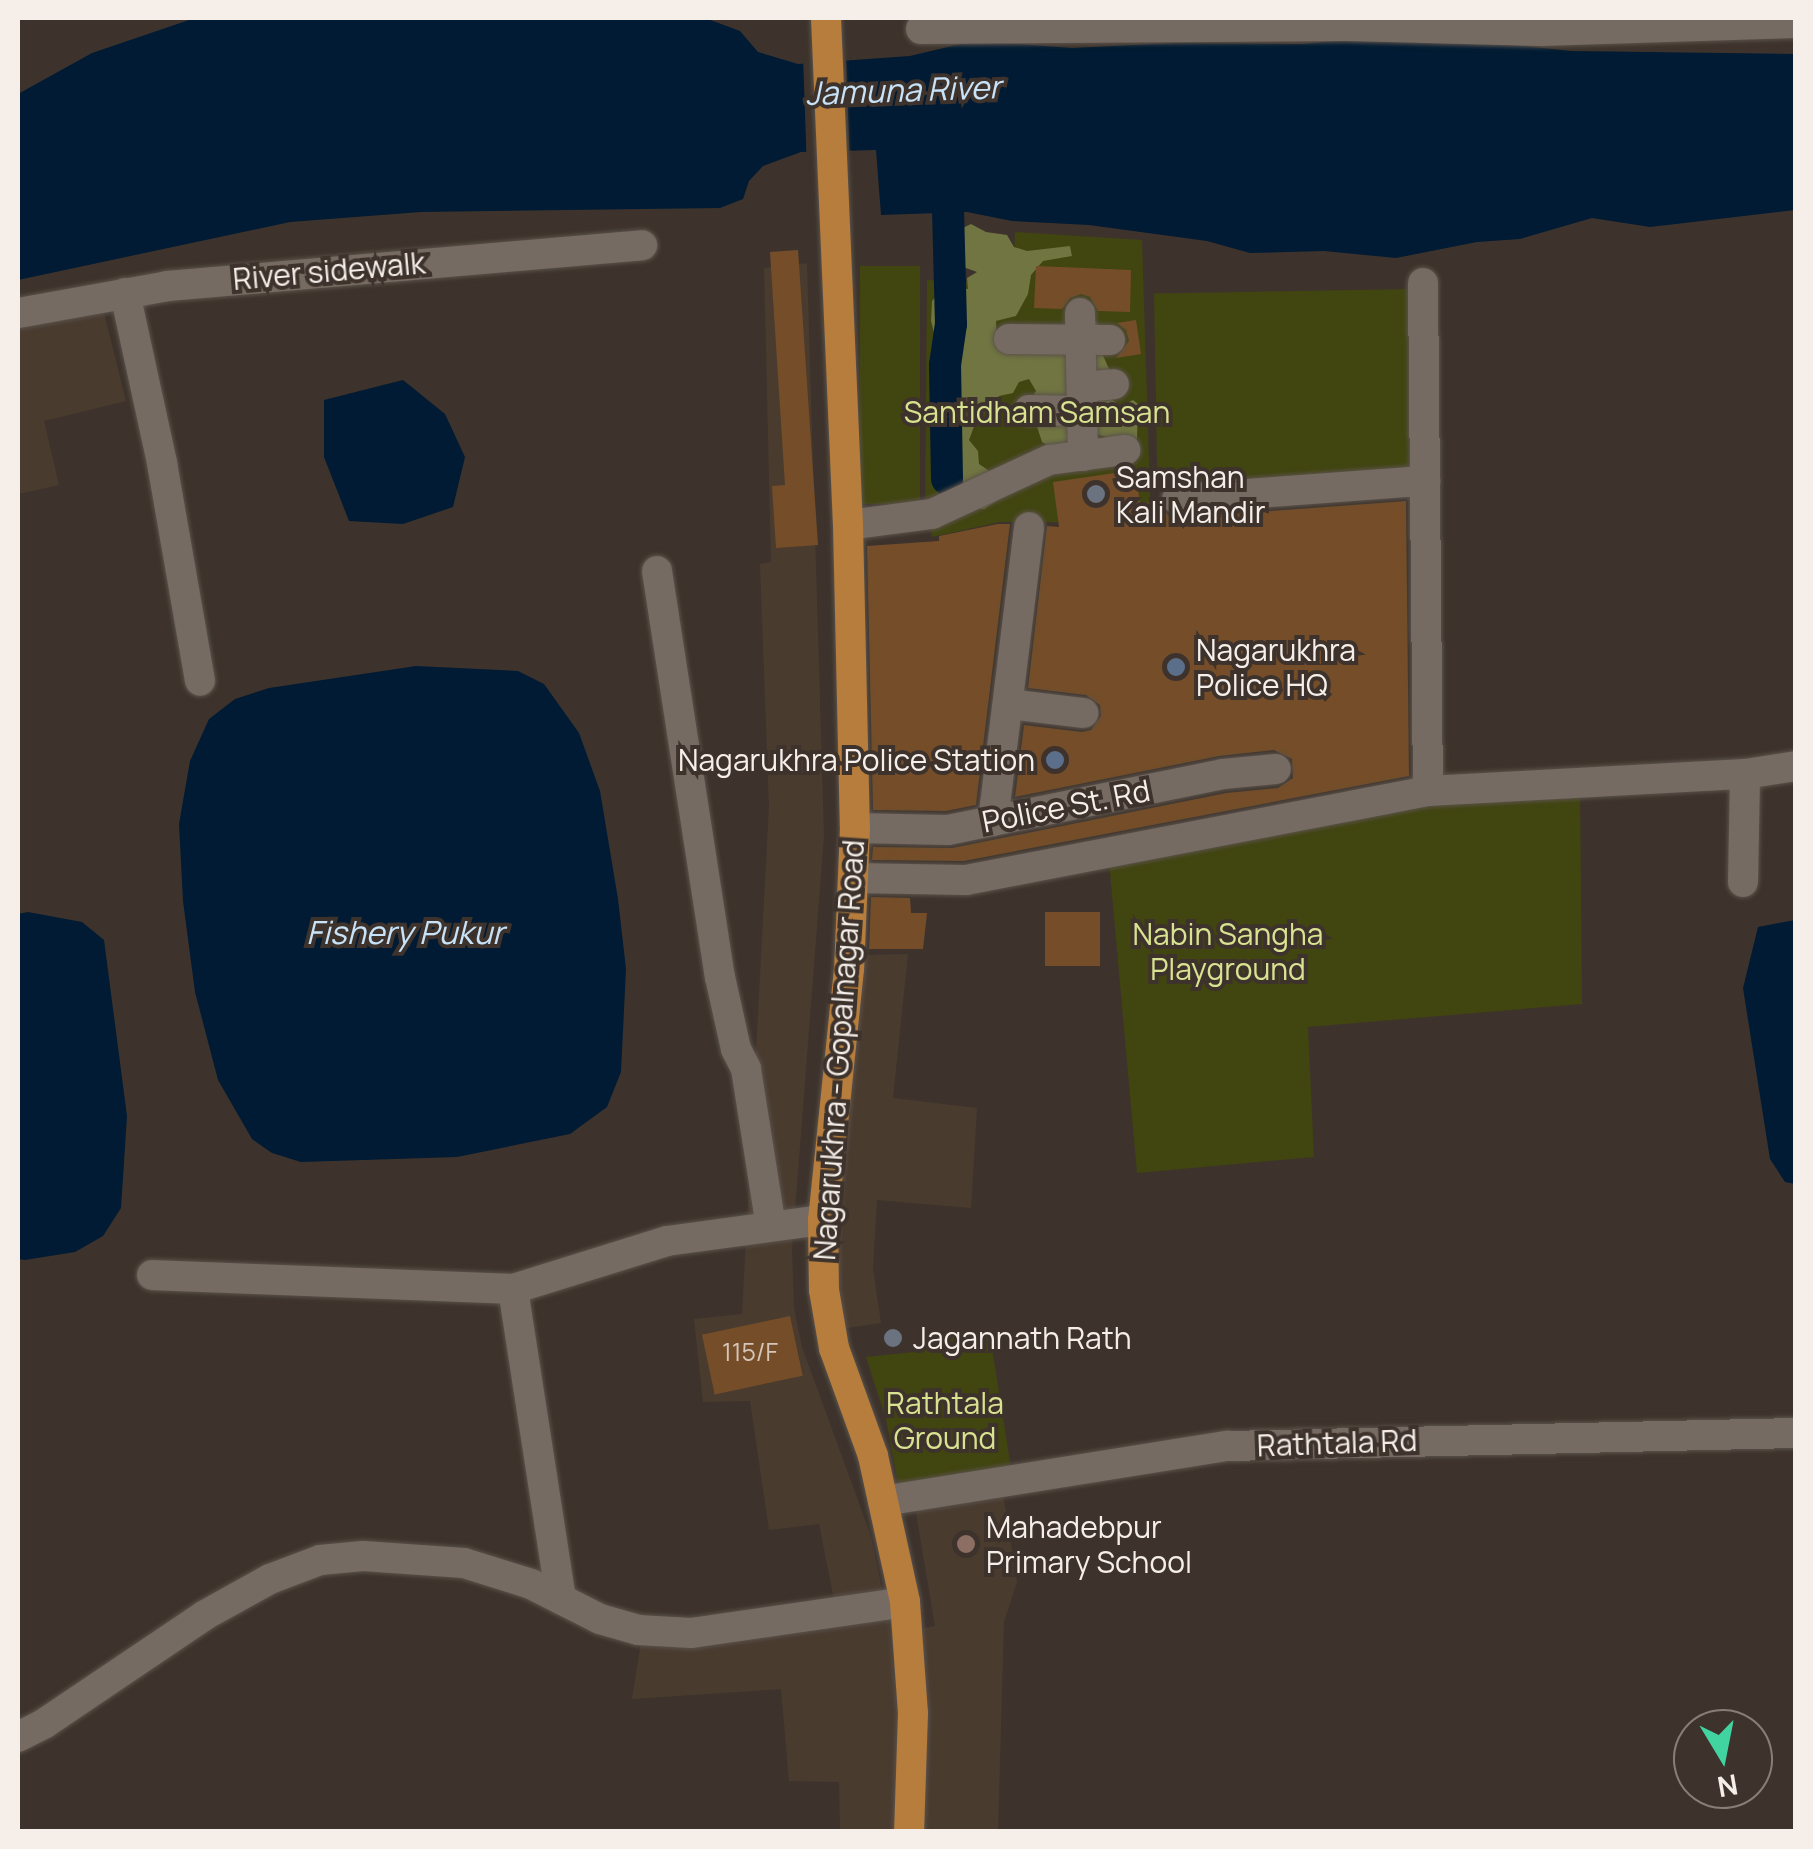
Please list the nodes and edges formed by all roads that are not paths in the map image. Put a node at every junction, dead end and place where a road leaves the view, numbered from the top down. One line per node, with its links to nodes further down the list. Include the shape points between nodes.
1 (826, 18): 16 (main road, Nagarukhra - Gopalnagar Road)
2 (1796, 23): 3 (street)
3 (921, 30)
4 (642, 245): 6 (street, River sidewalk, via 318,270)
5 (1424, 282): 14 (street)
6 (125, 293): 7 (street, River sidewalk); 19 (street)
7 (18, 313)
8 (1009, 339): 10 (street, via 1090,332)
9 (1114, 384): 10 (street)
10 (1082, 399): 11 (street); 13 (street)
11 (1028, 410)
12 (1125, 450): 13 (street)
13 (1083, 456): 16 (street, via 1048,460 932,514)
14 (1425, 480): 15 (street); 25 (street)
15 (1177, 499)
16 (848, 525): 27 (main road, Nagarukhra - Gopalnagar Road)
17 (1029, 527): 20 (street)
18 (657, 571): 31 (street, via 720,977 746,1069)
19 (200, 681)
20 (1008, 704): 21 (street); 26 (street)
21 (1083, 713)
22 (1796, 766): 24 (street)
23 (1276, 769): 26 (street, Police St. Rd)
24 (1745, 774): 25 (street); 29 (street)
25 (1428, 792): 28 (street, via 966,880)
26 (994, 821): 27 (street, Police St. Rd, via 948,830)
27 (855, 828): 28 (main road, Nagarukhra - Gopalnagar Road)
28 (853, 878): 30 (main road, Nagarukhra - Gopalnagar Road)
29 (1743, 882)
30 (823, 1220): 31 (street); 35 (main road, Nagarukhra - Gopalnagar Road, via 834,1348)
31 (771, 1226): 33 (street, via 667,1241)
32 (152, 1276): 33 (street)
33 (513, 1289): 36 (street)
34 (1796, 1433): 35 (street, Rathtala Rd, via 1228,1446)
35 (883, 1502): 37 (main road, Nagarukhra - Gopalnagar Road)
36 (561, 1599): 37 (street, via 638,1630 691,1633); 38 (street, via 464,1563 320,1560 205,1615)
37 (905, 1602): 39 (main road, Nagarukhra - Gopalnagar Road, via 913,1713)
38 (18, 1737)
39 (909, 1832)

